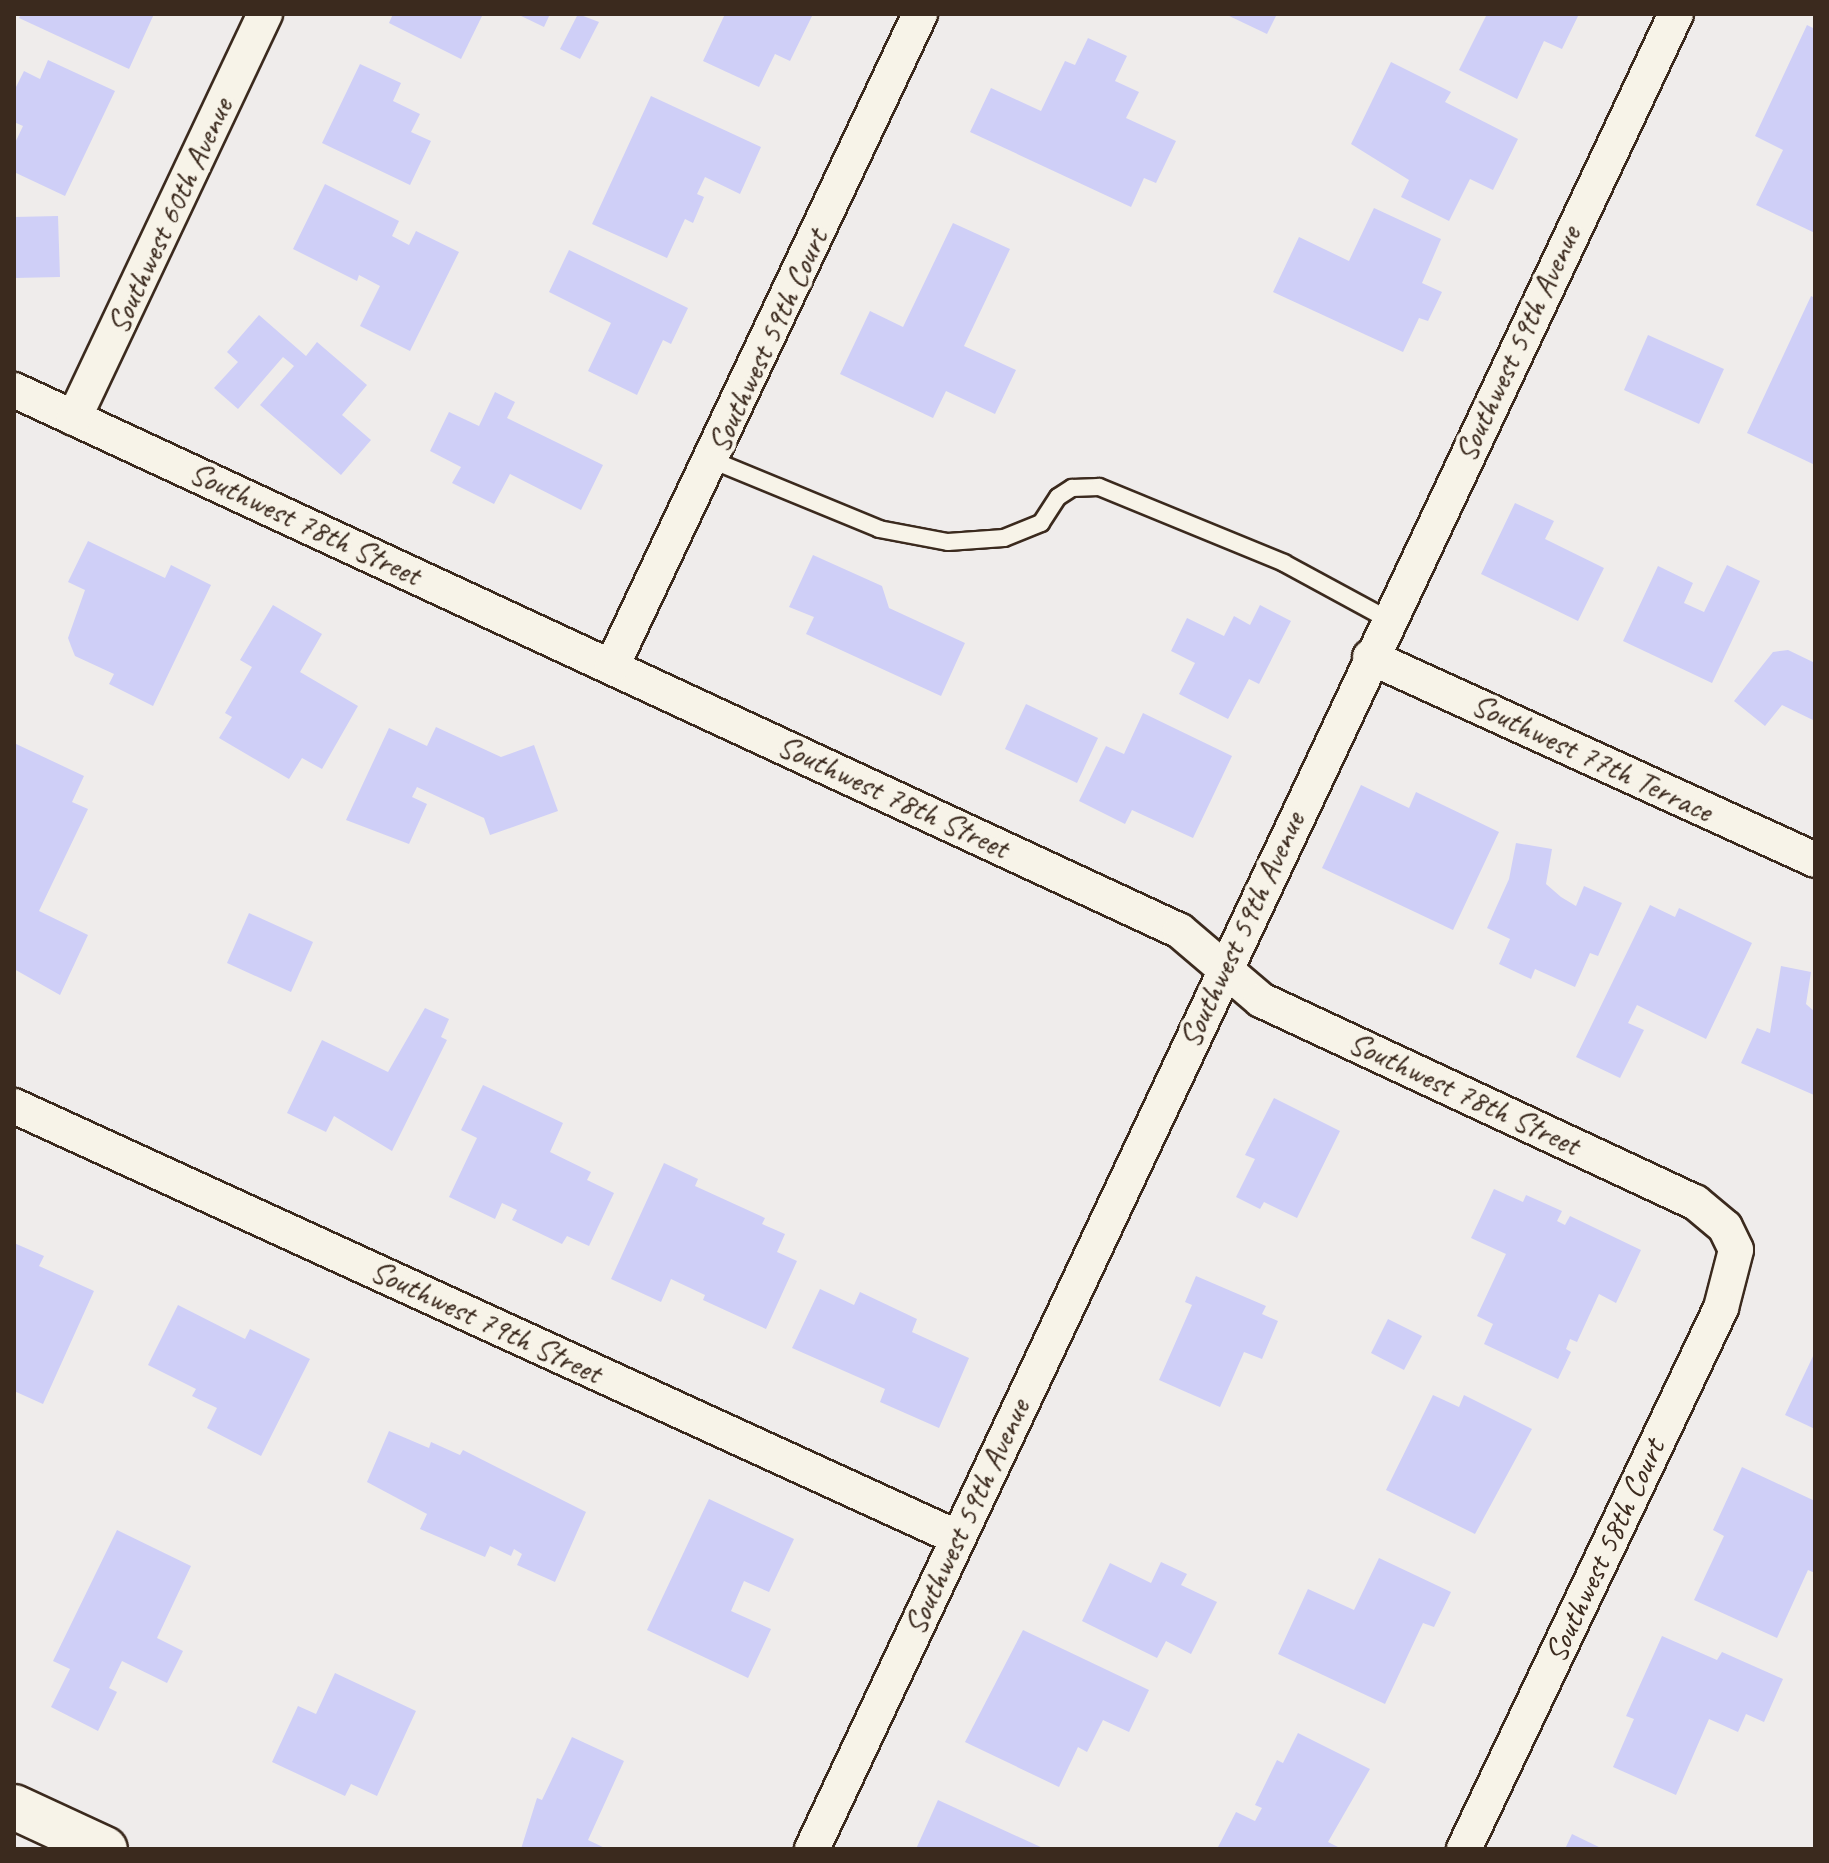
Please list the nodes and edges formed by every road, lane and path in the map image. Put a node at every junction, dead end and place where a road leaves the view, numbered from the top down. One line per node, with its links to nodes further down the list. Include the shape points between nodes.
1 (265, 14): 5 (street, Southwest 60th Avenue)
2 (920, 14): 6 (street, Southwest 59th Court)
3 (1676, 14): 7 (street, Southwest 59th Avenue)
4 (14, 390): 5 (street, Southwest 78th Street)
5 (74, 418): 9 (street, Southwest 78th Street)
6 (712, 460): 7 (lane, via 879,529 948,542 1004,538 1041,523 1058,497 1072,488 1099,487 1284,563); 9 (street, Southwest 59th Court)
7 (1387, 619): 8 (street, Southwest 59th Avenue)
8 (1370, 657): 10 (street, Southwest 77th Terrace); 11 (street, Southwest 59th Avenue)
9 (612, 666): 11 (street, Southwest 78th Street, via 1180,931)
10 (1815, 860)
11 (1224, 970): 13 (street, Southwest 78th Street, via 1261,1000 1695,1202 1725,1227); 14 (street, Southwest 59th Avenue)
12 (14, 1106): 14 (street, Southwest 79th Street)
13 (1736, 1250): 18 (street, Southwest 58th Court, via 1721,1308)
14 (958, 1538): 17 (street, Southwest 59th Avenue)
15 (14, 1807): 16 (street)
16 (105, 1849)
17 (812, 1849)
18 (1464, 1849)

